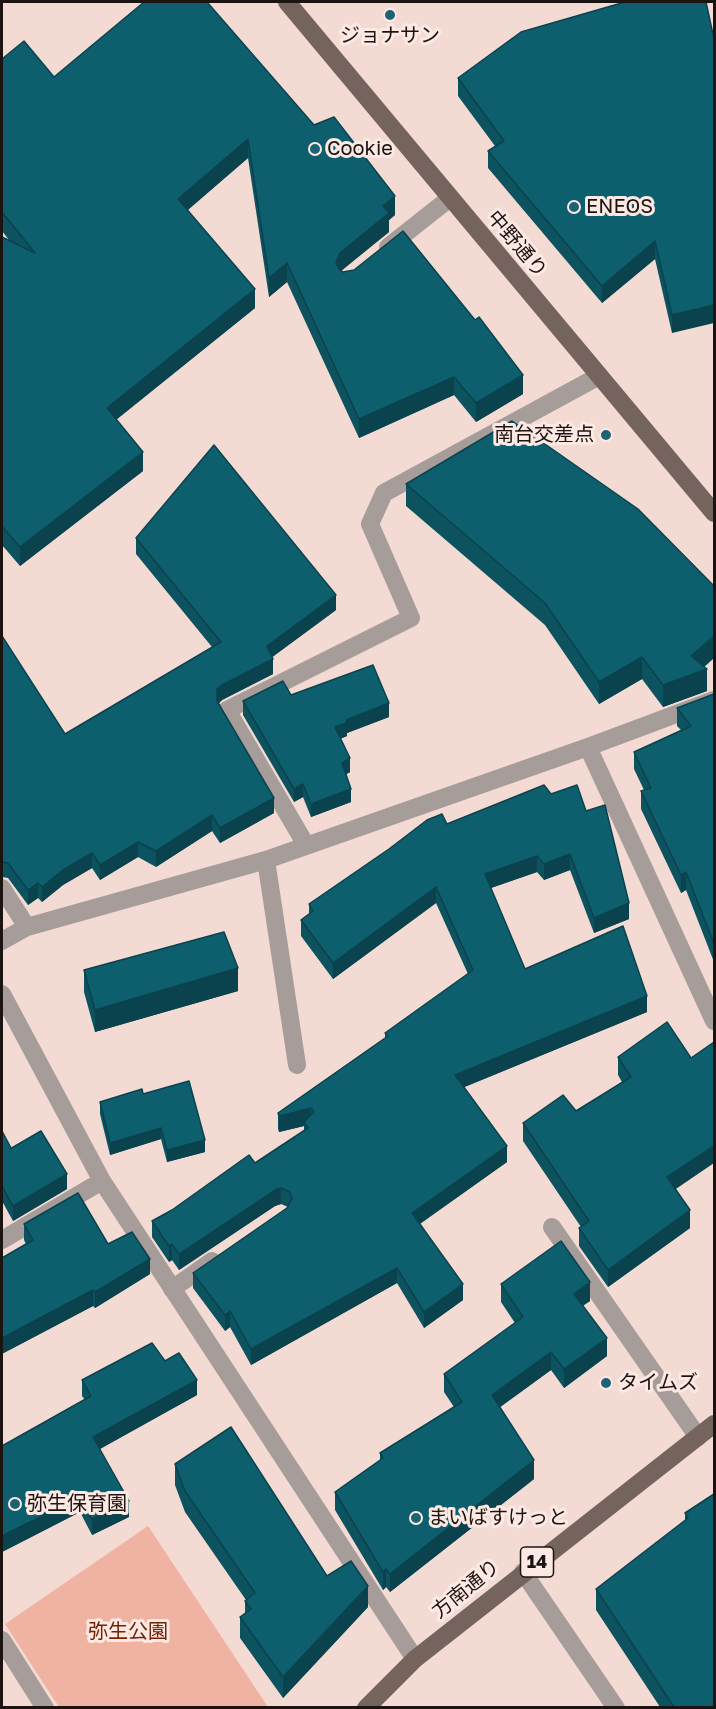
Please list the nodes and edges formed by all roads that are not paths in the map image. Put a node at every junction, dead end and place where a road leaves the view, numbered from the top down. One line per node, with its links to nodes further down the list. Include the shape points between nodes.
1 (289, 2): 2 (main road, 中野通り)
2 (450, 198): 3 (street); 4 (main road, 中野通り)
3 (372, 260)
4 (599, 376): 5 (main road, 中野通り); 8 (street, via 384,493 370,524 411,618 227,710)
5 (714, 513)
6 (714, 700): 7 (street)
7 (588, 747): 8 (street); 14 (street)
8 (306, 845): 9 (street)
9 (266, 860): 11 (street); 15 (street)
10 (2, 888): 11 (street)
11 (27, 927): 12 (street)
12 (2, 941)
13 (2, 994): 16 (street)
14 (714, 1021)
15 (297, 1065)
16 (102, 1181): 18 (street); 20 (street)
17 (552, 1227): 21 (street)
18 (2, 1239)
19 (226, 1252): 20 (street)
20 (171, 1288): 24 (street)
21 (710, 1429): 22 (main road, 方南通り / 14)
22 (523, 1572): 24 (main road, 方南通り / 14); 27 (street)
23 (2, 1640): 25 (street)
24 (415, 1659): 26 (main road, 方南通り / 14)
25 (45, 1707)
26 (366, 1707)
27 (616, 1707)

